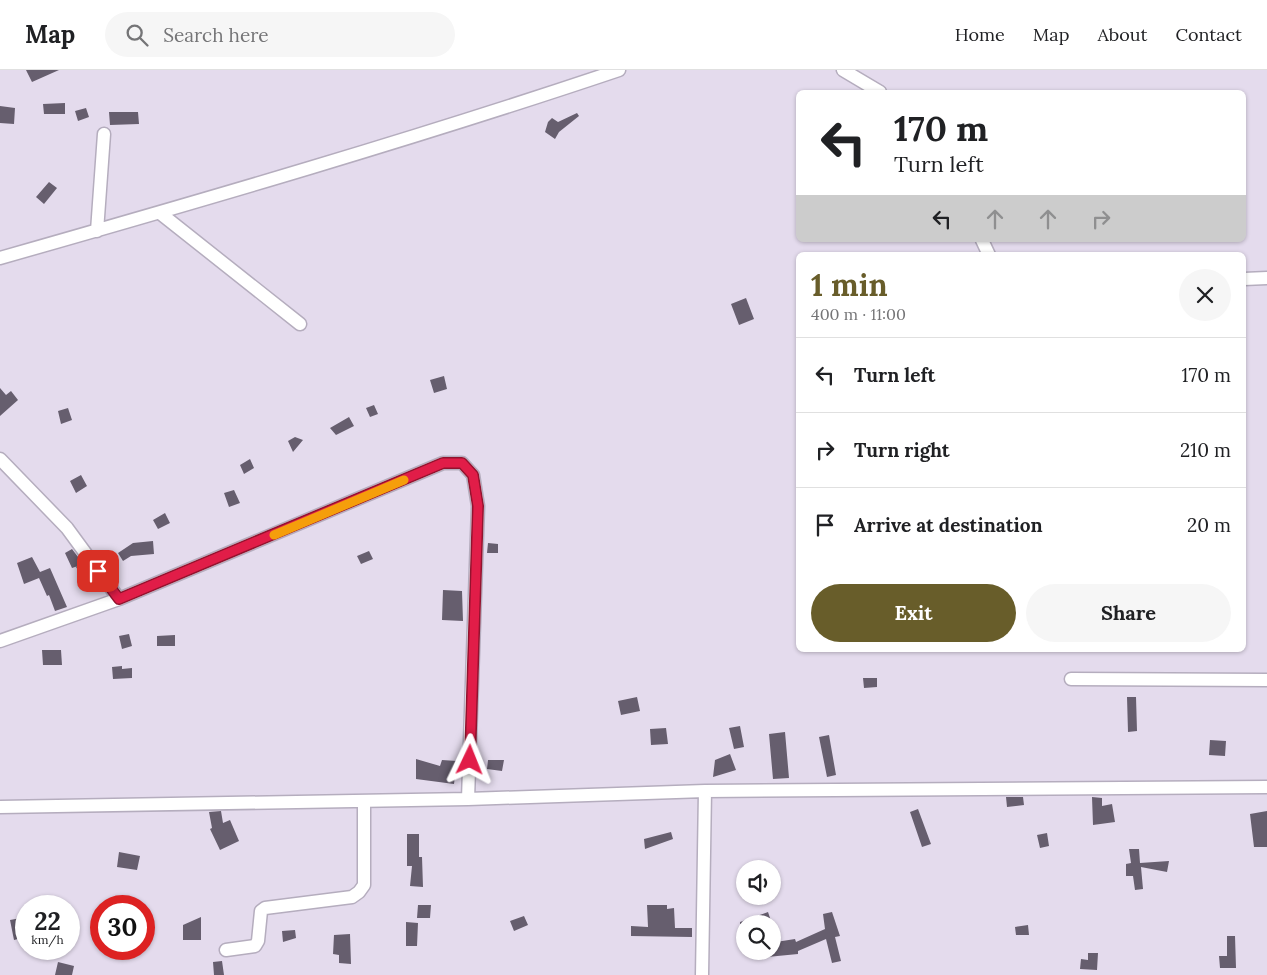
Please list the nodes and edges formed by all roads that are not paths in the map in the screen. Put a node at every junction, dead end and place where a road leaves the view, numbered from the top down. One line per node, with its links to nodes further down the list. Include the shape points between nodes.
1 (619, 70): 5 (street)
2 (843, 70): 3 (street)
3 (877, 90)
4 (104, 134): 6 (street)
5 (160, 213): 6 (street); 10 (street)
6 (97, 231): 7 (street)
7 (0, 258)
8 (1267, 278): 9 (street)
9 (1246, 279)
10 (300, 324)
11 (0, 459): 12 (street, via 67,528)
12 (119, 599): 13 (street); 18 (street, via 443,463 462,463 473,475 478,506)
13 (0, 641)
14 (1071, 679): 15 (street)
15 (1267, 680)
16 (1267, 788): 17 (street)
17 (705, 791): 18 (street); 22 (street)
18 (468, 798): 19 (street)
19 (364, 801): 20 (street); 21 (street, via 364,885 359,892 352,897 264,908 255,946)
20 (0, 807)
21 (226, 950)
22 (702, 975)

